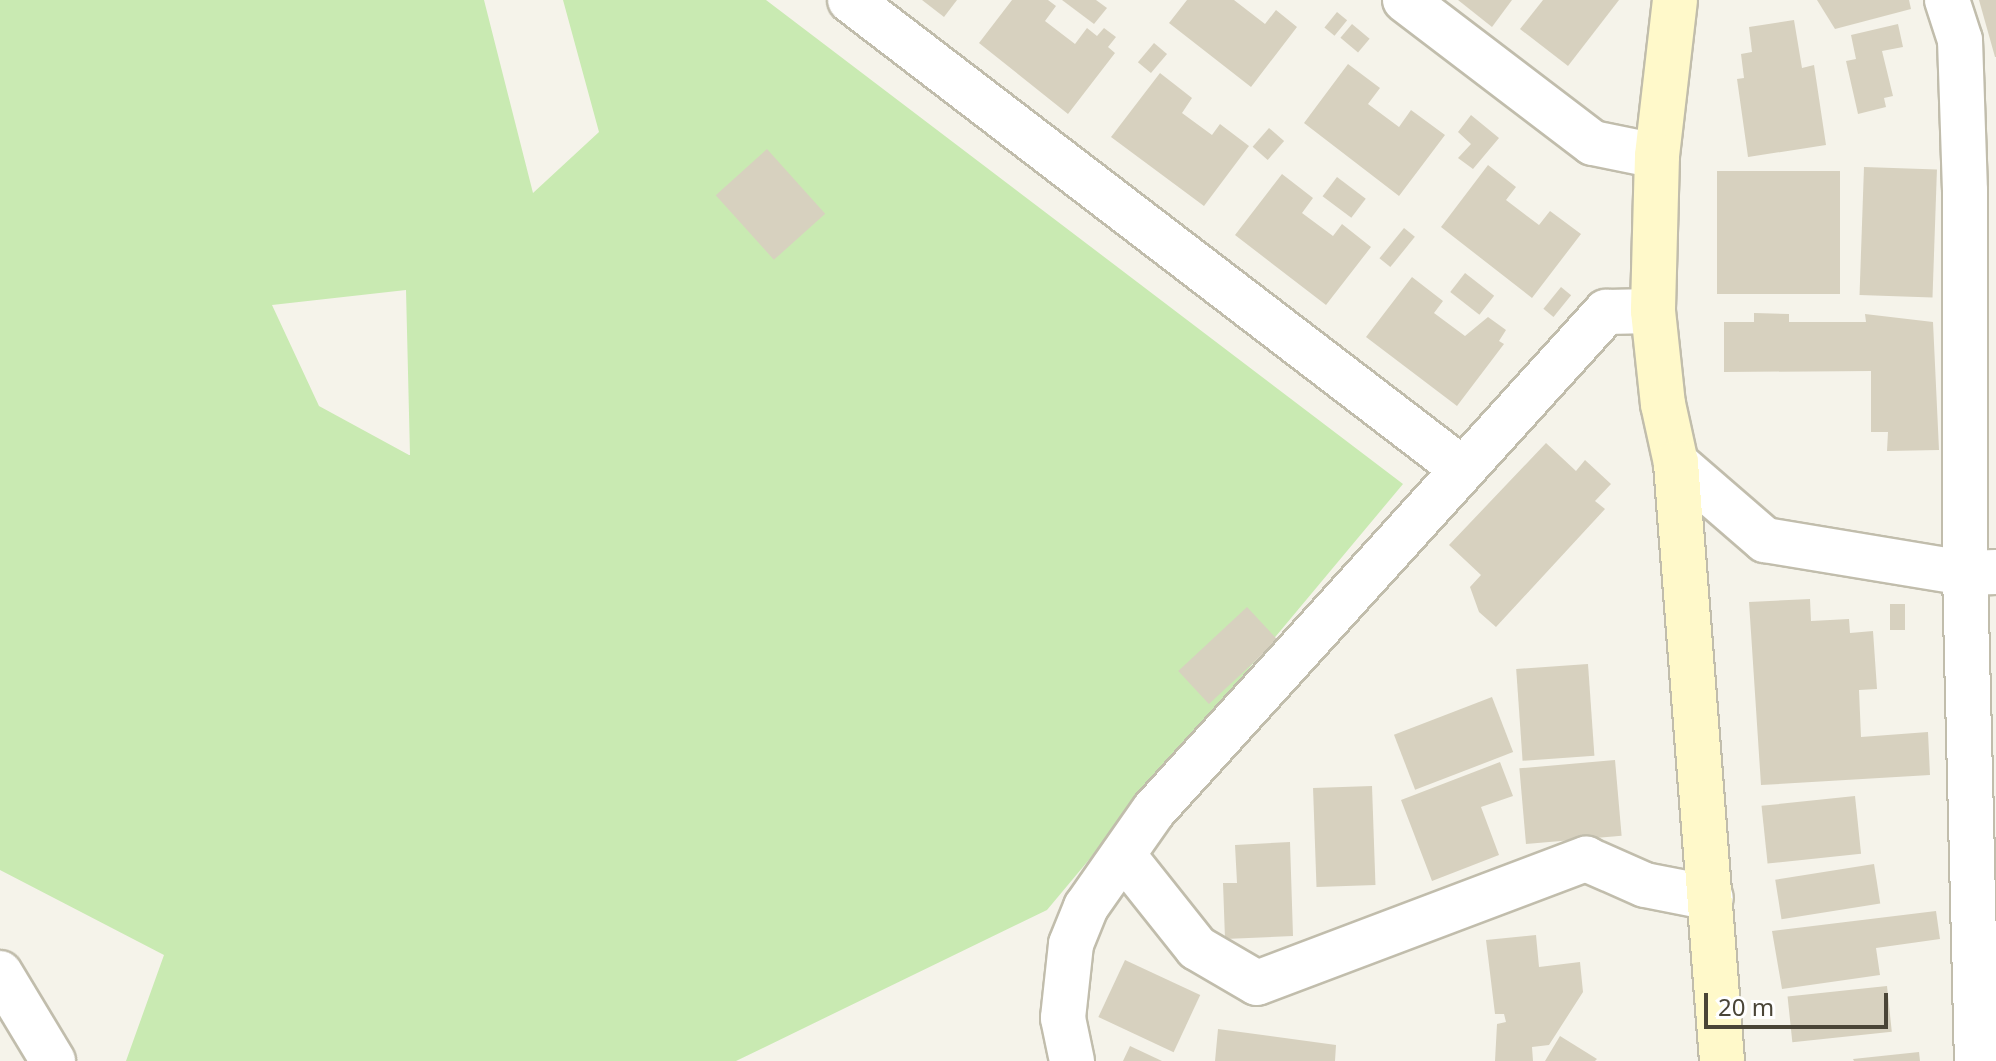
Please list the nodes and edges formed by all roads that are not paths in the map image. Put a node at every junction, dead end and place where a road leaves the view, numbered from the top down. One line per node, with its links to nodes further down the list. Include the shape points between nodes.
1 (850, 0): 8 (street)
2 (1405, 0): 5 (street, via 1593,143)
3 (1675, 0): 5 (street)
4 (1947, 0): 9 (street, via 1960,40)
5 (1657, 156): 6 (street)
6 (1653, 311): 7 (street, via 1663,404); 8 (street, via 1606,312)
7 (1676, 463): 9 (street, via 1765,540); 11 (street)
8 (1461, 468): 10 (street, via 1154,810)
9 (1980, 573): 16 (street)
10 (1123, 855): 11 (street, via 1197,948 1257,983 1586,859 1645,885); 14 (street, via 1086,907 1071,944 1063,1018)
11 (1711, 898): 15 (street)
12 (0, 973): 13 (street)
13 (53, 1061)
14 (1072, 1061)
15 (1722, 1061)
16 (1977, 1061)

